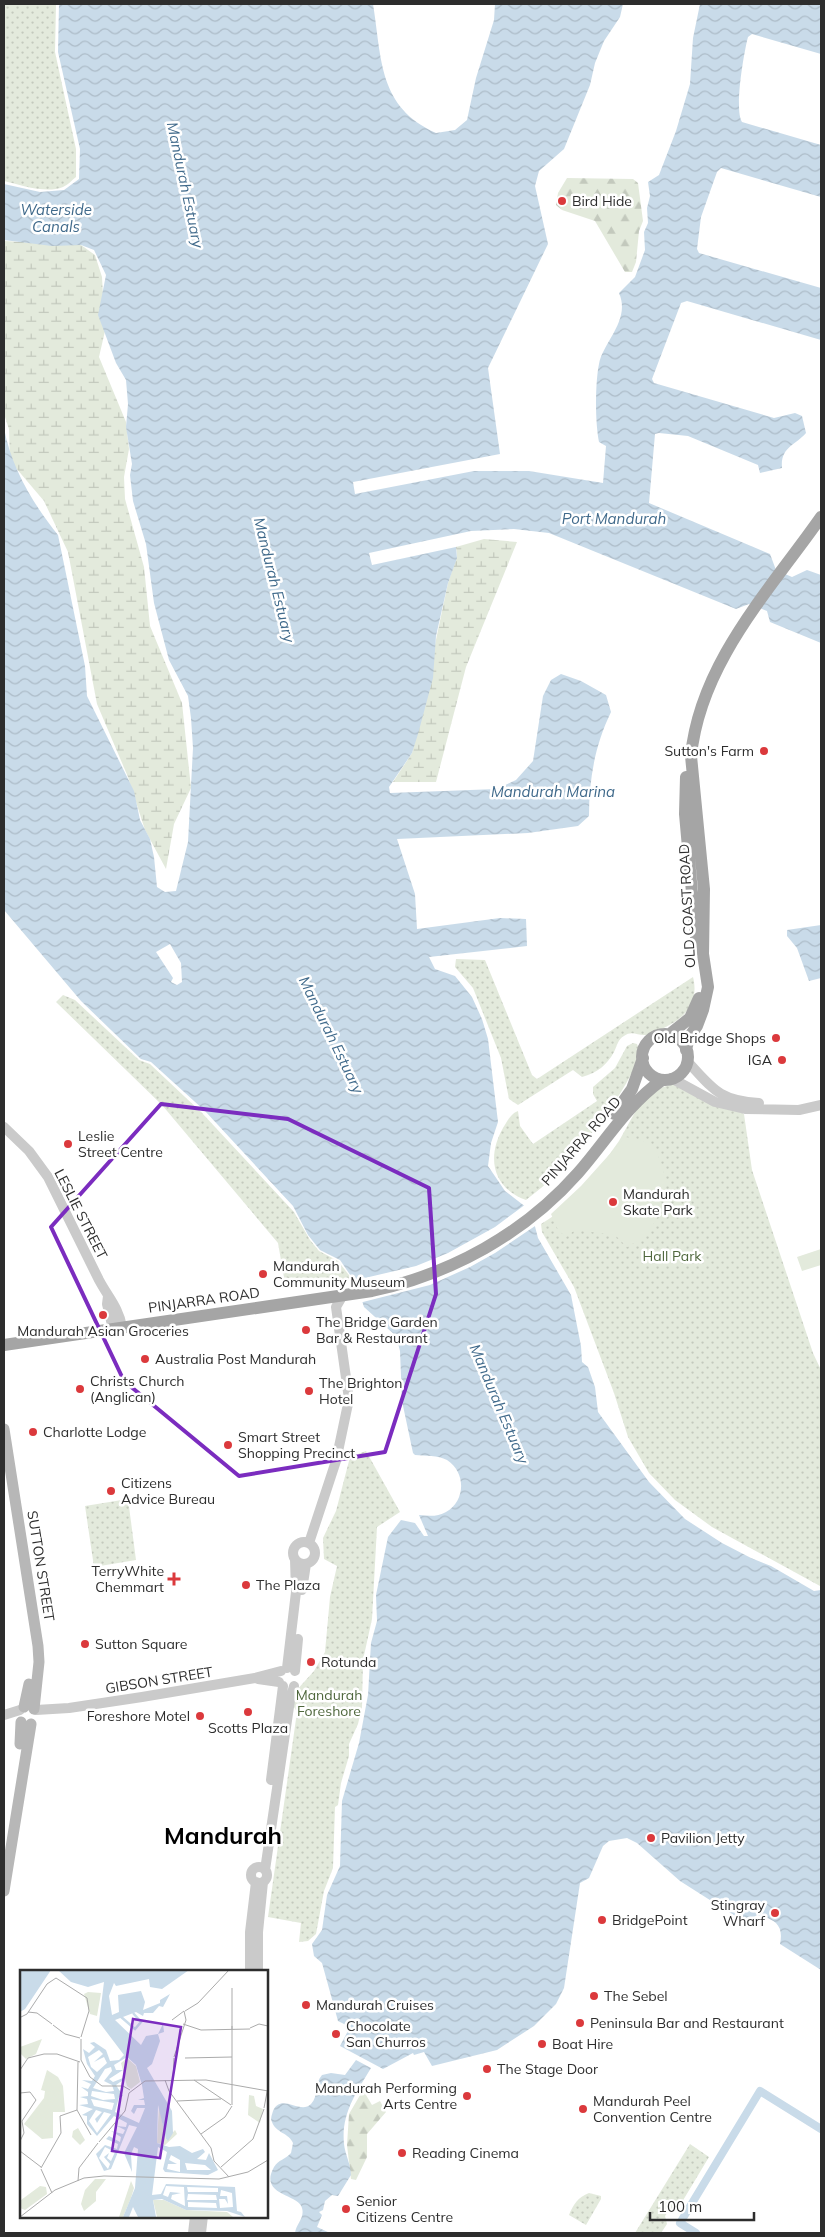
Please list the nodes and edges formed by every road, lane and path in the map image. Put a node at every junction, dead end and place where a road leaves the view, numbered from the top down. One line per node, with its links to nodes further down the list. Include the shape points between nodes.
1 (821, 517): 2 (main road, OLD COAST ROAD, via 730,645 709,688 694,734)
2 (691, 756): 3 (main road, OLD COAST ROAD, via 685,814 701,984 690,1018); 4 (main road, OLD COAST ROAD, via 704,889 703,954 708,987 703,1010 690,1037)
3 (670, 1034): 4 (main road, via 683,1042); 5 (main road, via 656,1036 648,1042)
4 (687, 1056): 6 (main road, via 683,1070); 8 (street, via 718,1094 747,1102)
5 (643, 1058): 6 (main road, via 649,1072); 10 (main road, PINJARRA ROAD, via 626,1098)
6 (666, 1079): 8 (street, via 715,1102 745,1109); 10 (main road, PINJARRA ROAD, via 639,1098 576,1175)
7 (821, 1105): 8 (street)
8 (807, 1108)
9 (4, 1127): 12 (street, LESLIE STREET, via 48,1177 108,1296 107,1304)
10 (540, 1204): 11 (main road, PINJARRA ROAD, via 490,1245 451,1266 395,1285)
11 (348, 1292): 12 (main road, PINJARRA ROAD); 17 (street, via 336,1308 349,1399 336,1461)
12 (117, 1325): 13 (main road, PINJARRA ROAD); 14 (main road, PINJARRA ROAD)
13 (4, 1338)
14 (4, 1345)
15 (4, 1429): 22 (main road, SUTTON STREET, via 38,1646 39,1662)
16 (4, 1470): 22 (main road, SUTTON STREET, via 33,1658)
17 (310, 1543): 18 (street, via 302,1542 296,1546 293,1551); 19 (street, via 315,1555)
18 (295, 1559): 19 (street); 20 (street, via 296,1592)
19 (306, 1564): 20 (street)
20 (287, 1677): 22 (street, GIBSON STREET, via 255,1678); 25 (street, via 288,1710 262,1869 267,1876)
21 (4, 1715): 22 (street, GIBSON STREET)
22 (28, 1715): 23 (street, GIBSON STREET); 24 (main road, SUTTON STREET); 26 (main road, SUTTON STREET)
23 (4, 1720)
24 (4, 1852)
25 (259, 1882): 27 (street, via 250,1932); 28 (street)
26 (4, 1891)
27 (250, 1970)
28 (258, 1970)
29 (195, 2217): 31 (street)
30 (203, 2217): 32 (street)
31 (193, 2233)
32 (201, 2233)

